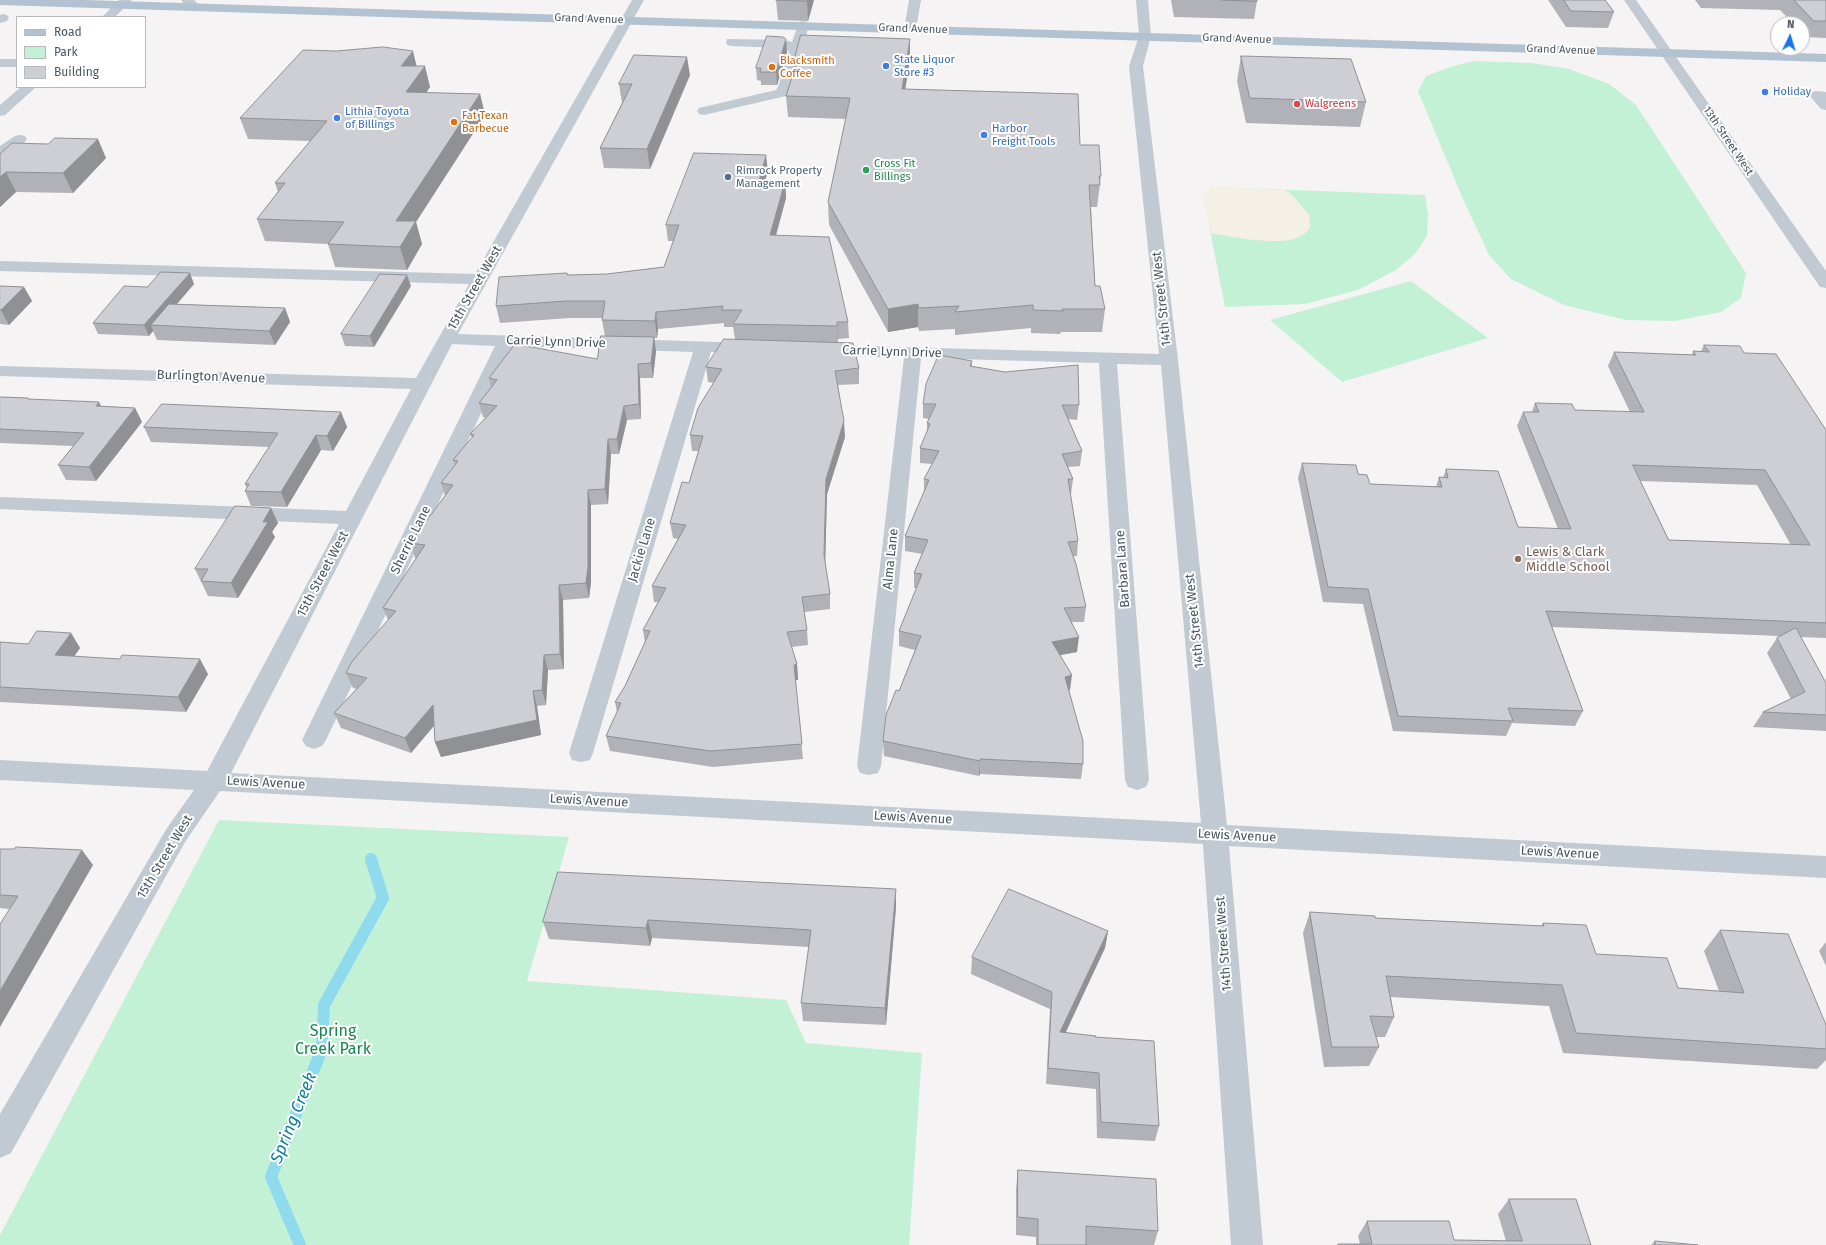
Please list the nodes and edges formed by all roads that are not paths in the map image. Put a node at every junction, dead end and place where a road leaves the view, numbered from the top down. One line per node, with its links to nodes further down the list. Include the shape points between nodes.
1 (638, 0): 9 (street, 15th Street West)
2 (915, 0): 11 (street)
3 (1142, 0): 12 (street, 14th Street West)
4 (1630, 0): 15 (street, 13th Street West)
5 (0, 1): 6 (main road, Grand Avenue)
6 (124, 2): 7 (main road, Grand Avenue); 8 (street)
7 (191, 3): 9 (main road, Grand Avenue)
8 (109, 16)
9 (627, 20): 10 (main road, Grand Avenue); 27 (street, 15th Street West)
10 (803, 25): 11 (main road, Grand Avenue); 14 (street)
11 (910, 29): 12 (main road, Grand Avenue)
12 (1145, 36): 15 (main road, Grand Avenue); 36 (street, 14th Street West, via 1136,66)
13 (732, 42): 14 (street, via 784,44)
14 (796, 50): 22 (street, via 785,88 781,93)
15 (1668, 54): 16 (main road, Grand Avenue); 28 (street, 13th Street West)
16 (1826, 58)
17 (0, 63): 18 (street)
18 (16, 63)
19 (28, 88): 23 (street)
20 (1826, 96): 21 (street, via 1816,95)
21 (1826, 106)
22 (704, 111)
23 (0, 112)
24 (20, 139): 25 (street)
25 (0, 153)
26 (0, 266): 27 (street)
27 (480, 279): 29 (street, 15th Street West)
28 (1826, 283)
29 (446, 338): 30 (street, Carrie Lynn Drive); 38 (street, 15th Street West)
30 (507, 340): 31 (street, Carrie Lynn Drive); 41 (street, Sherrie Lane)
31 (704, 346): 32 (street, Carrie Lynn Drive); 42 (street, Jackie Lane)
32 (766, 348)
33 (805, 349): 34 (street, Carrie Lynn Drive)
34 (913, 353): 35 (street, Carrie Lynn Drive); 43 (street, Alma Lane)
35 (1108, 359): 36 (street, Carrie Lynn Drive); 45 (street, Barbara Lane)
36 (1169, 360): 47 (street, 14th Street West)
37 (0, 371): 38 (street, Burlington Avenue)
38 (423, 384): 40 (street, 15th Street West)
39 (0, 503): 40 (street)
40 (352, 518): 46 (street, 15th Street West)
41 (314, 740)
42 (581, 753)
43 (869, 766)
44 (0, 770): 46 (street, Lewis Avenue)
45 (1137, 780)
46 (214, 781): 47 (street, Lewis Avenue); 49 (street, 15th Street West, via 176,835)
47 (1216, 834): 48 (street, Lewis Avenue); 50 (street, 14th Street West)
48 (1826, 867)
49 (0, 1143)
50 (1247, 1245)

